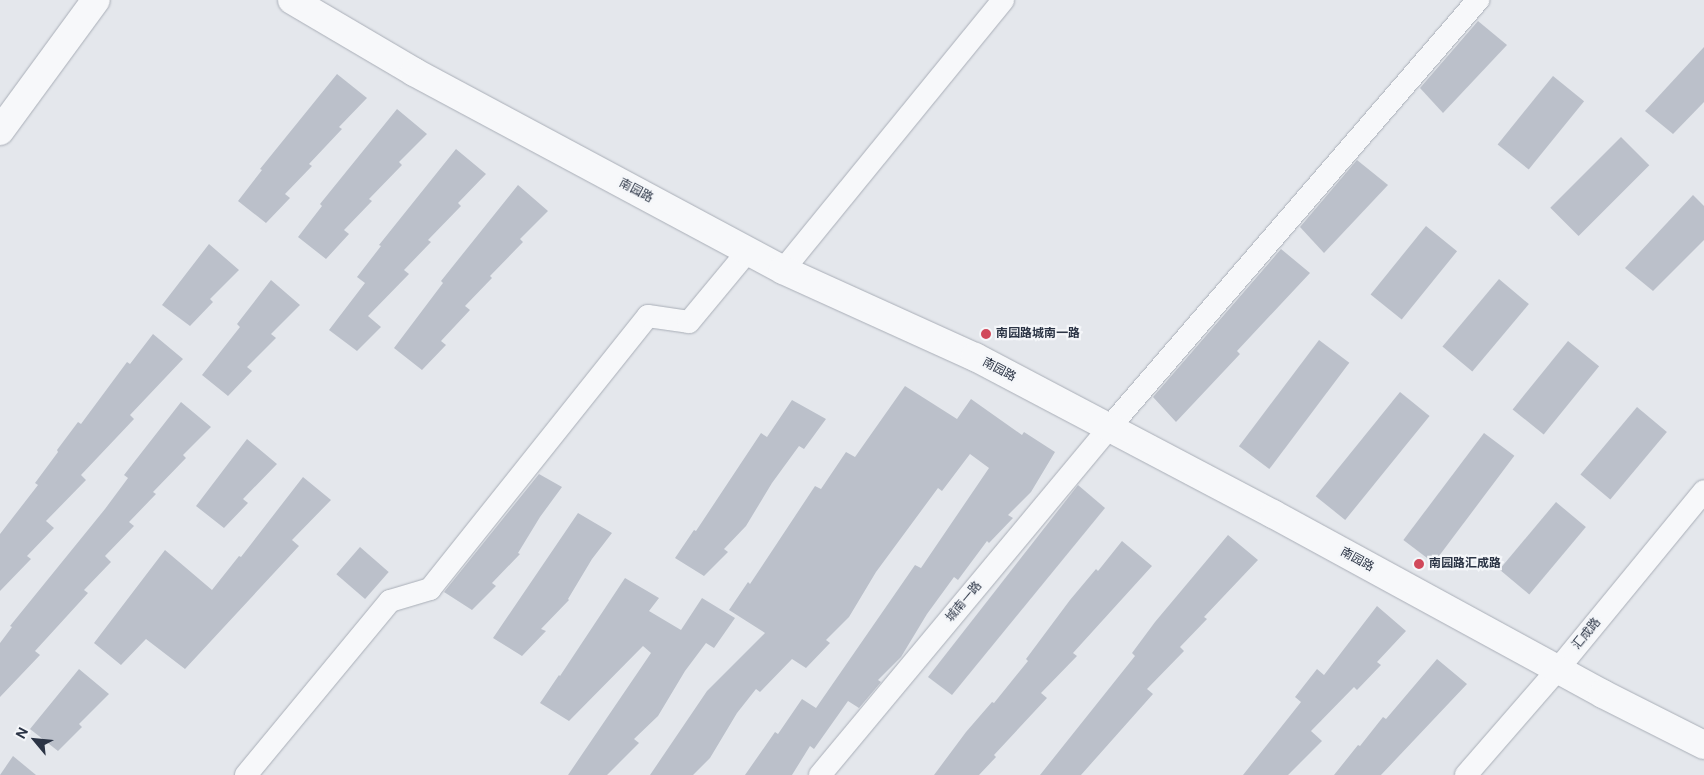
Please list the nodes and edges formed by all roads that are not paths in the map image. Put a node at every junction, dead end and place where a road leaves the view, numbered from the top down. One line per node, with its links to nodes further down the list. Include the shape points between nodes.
1 (96, 0): 5 (street)
2 (292, 0): 6 (street, 南园路, via 414,72)
3 (1003, 0): 7 (street)
4 (1478, 0): 8 (street, 城南一路)
5 (0, 131)
6 (748, 251): 7 (street, 南园路); 12 (street, via 689,322 648,316 430,589 390,601)
7 (783, 270): 8 (street, 南园路, via 975,357)
8 (1108, 428): 10 (street, 南园路); 13 (street, 城南一路)
9 (1704, 491): 10 (street, 汇成路)
10 (1558, 669): 11 (street, 南园路); 14 (street, 汇成路)
11 (1704, 745)
12 (246, 775)
13 (820, 775)
14 (1466, 775)

